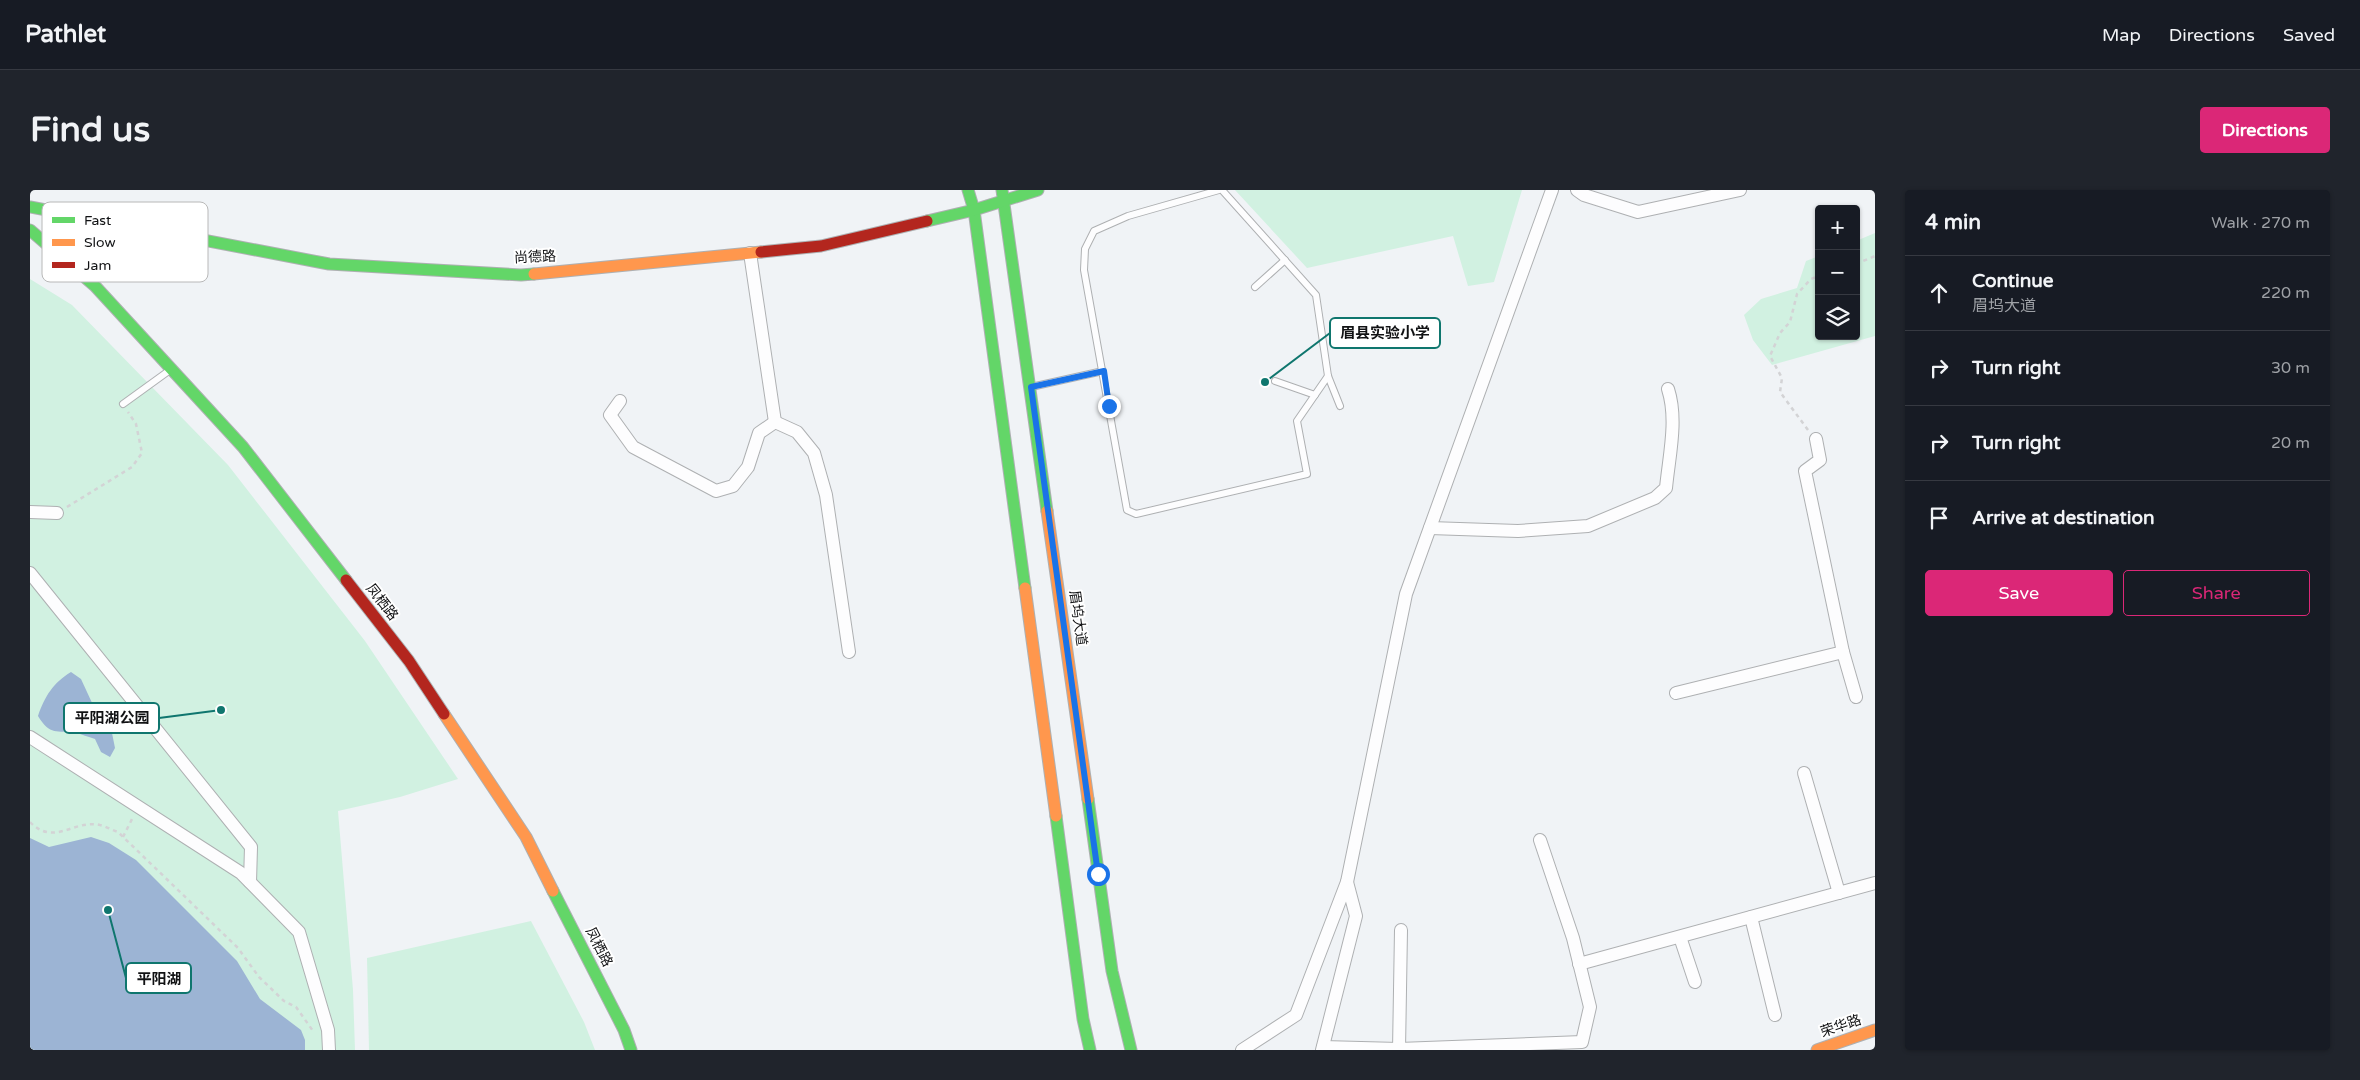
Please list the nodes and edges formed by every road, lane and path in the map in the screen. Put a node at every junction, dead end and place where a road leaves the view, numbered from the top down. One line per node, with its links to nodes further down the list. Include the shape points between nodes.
1 (968, 190): 8 (street)
2 (1038, 190): 7 (street, 尚德路)
3 (1221, 190): 14 (lane); 20 (lane, via 1128,216 1094,231 1084,249 1084,270)
4 (1552, 190): 33 (street)
5 (1577, 190): 6 (street, via 1638,212)
6 (1740, 190)
7 (1004, 195): 8 (street, 尚德路); 23 (street, 眉坞大道)
8 (974, 210): 12 (street, 尚德路, via 821,246); 60 (street)
9 (30, 230): 10 (street, 凤栖路)
10 (42, 240)
11 (208, 241): 12 (street, 尚德路, via 329,264 521,274)
12 (750, 252): 29 (street)
13 (1875, 256): 15 (path)
14 (1285, 260): 18 (lane); 21 (lane, via 1316,294)
15 (1860, 262)
16 (1815, 278): 30 (path, via 1797,294 1790,322 1780,333 1770,356 1782,378 1780,392)
17 (90, 282): 19 (street, 凤栖路)
18 (1255, 287)
19 (171, 370): 27 (lane); 59 (street, 凤栖路, via 242,447 409,660 526,837)
20 (1104, 371): 23 (lane); 25 (lane, via 1127,510 1136,514 1307,474 1297,421)
21 (1328, 376): 25 (lane); 28 (lane)
22 (1275, 380): 25 (lane)
23 (1031, 387): 61 (street, 眉坞大道, via 1112,971)
24 (1668, 389): 33 (street, via 1672,426 1666,488 1655,498 1588,526 1518,531)
25 (1315, 395)
26 (620, 402): 29 (street, via 610,415 633,447 716,491 732,486 748,467 759,434)
27 (123, 404): 32 (path, via 136,424 142,453 132,467)
28 (1340, 406)
29 (775, 422): 35 (street, via 796,432 814,452 826,495)
30 (1816, 439): 36 (street, via 1820,460 1805,470)
31 (30, 512): 32 (street)
32 (58, 513)
33 (1430, 528): 46 (street, via 1406,594)
34 (30, 574): 45 (street, via 251,847)
35 (849, 652)
36 (1843, 652): 37 (street); 38 (street)
37 (1676, 693)
38 (1856, 697)
39 (30, 737): 41 (street)
40 (1804, 773): 48 (street)
41 (138, 806): 43 (path); 45 (street)
42 (30, 822): 43 (path, via 38,830 49,833 98,824 118,832)
43 (123, 838): 56 (path, via 238,948 259,977 284,1001 296,1007)
44 (1540, 840): 52 (street)
45 (250, 882): 58 (street, via 299,932 328,1030)
46 (1347, 882): 57 (street, via 1356,916); 62 (street, via 1296,1015)
47 (1875, 883): 48 (street)
48 (1839, 893): 49 (street)
49 (1751, 917): 51 (street); 54 (street)
50 (1402, 930): 63 (street)
51 (1680, 936): 52 (street); 53 (street)
52 (1579, 964): 63 (street, via 1590,1007 1582,1042)
53 (1695, 982)
54 (1775, 1015)
55 (1875, 1030): 64 (street, 荣华路)
56 (318, 1037)
57 (1323, 1048): 63 (street)
58 (329, 1050)
59 (632, 1050)
60 (1090, 1050)
61 (1131, 1050)
62 (1242, 1050)
63 (1399, 1050)
64 (1817, 1050)

